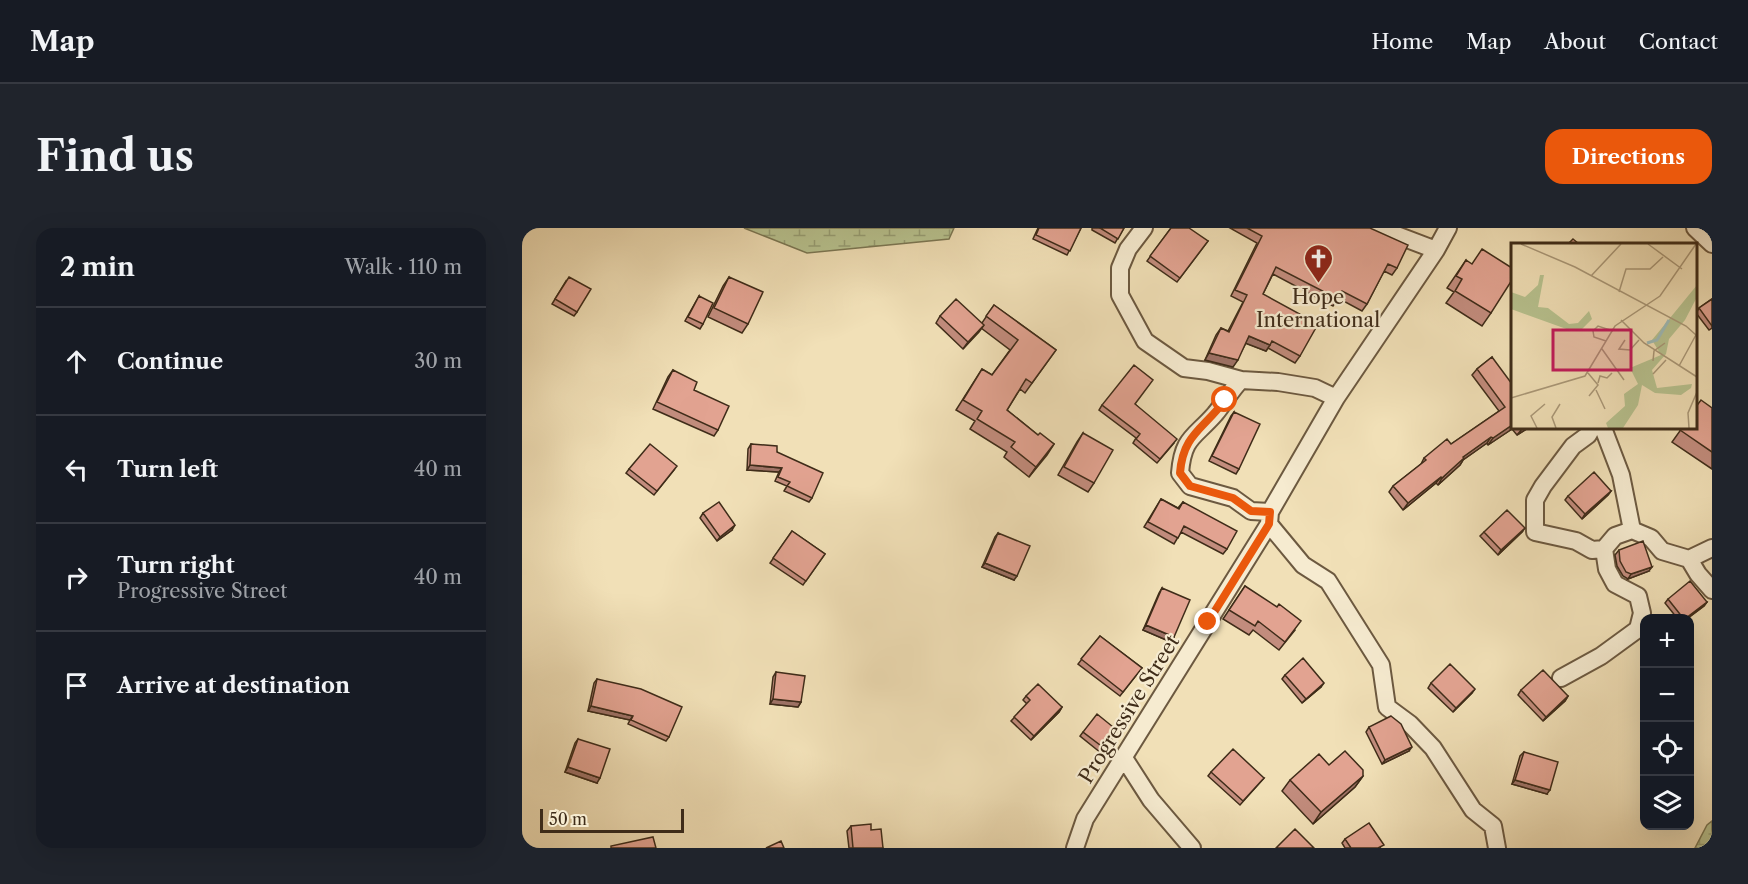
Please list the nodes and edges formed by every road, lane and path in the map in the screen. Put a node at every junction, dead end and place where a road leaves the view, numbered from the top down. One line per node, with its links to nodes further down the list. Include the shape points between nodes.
1 (1144, 228): 7 (street, via 1120,268 1120,295 1145,340 1184,369)
2 (1378, 228): 6 (street)
3 (1449, 228): 6 (street, Progressive Street)
4 (1695, 228): 5 (street)
5 (1712, 244)
6 (1436, 250): 8 (street, Progressive Street)
7 (1241, 380): 8 (street, via 1314,388); 11 (street, via 1188,441 1180,473 1190,486 1233,498)
8 (1336, 398): 11 (street, Progressive Street)
9 (1591, 429): 14 (street, via 1574,446 1535,500 1535,532 1576,541 1593,550)
10 (1604, 429): 12 (street, via 1621,475)
11 (1269, 518): 18 (street, Progressive Street); 21 (street, via 1303,565 1328,581 1381,665 1387,707 1410,723 1433,748 1473,810 1493,826)
12 (1632, 530): 14 (street, via 1615,536); 15 (street, via 1651,538 1662,551)
13 (1712, 548): 15 (street)
14 (1604, 549): 17 (street, via 1607,569 1615,584 1638,596 1642,613 1638,628 1601,656)
15 (1689, 559): 16 (street)
16 (1712, 590)
17 (1561, 678)
18 (1124, 758): 19 (street, Progressive Street, via 1085,819); 20 (street, via 1151,800)
19 (1075, 848)
20 (1192, 848)
21 (1497, 848)

